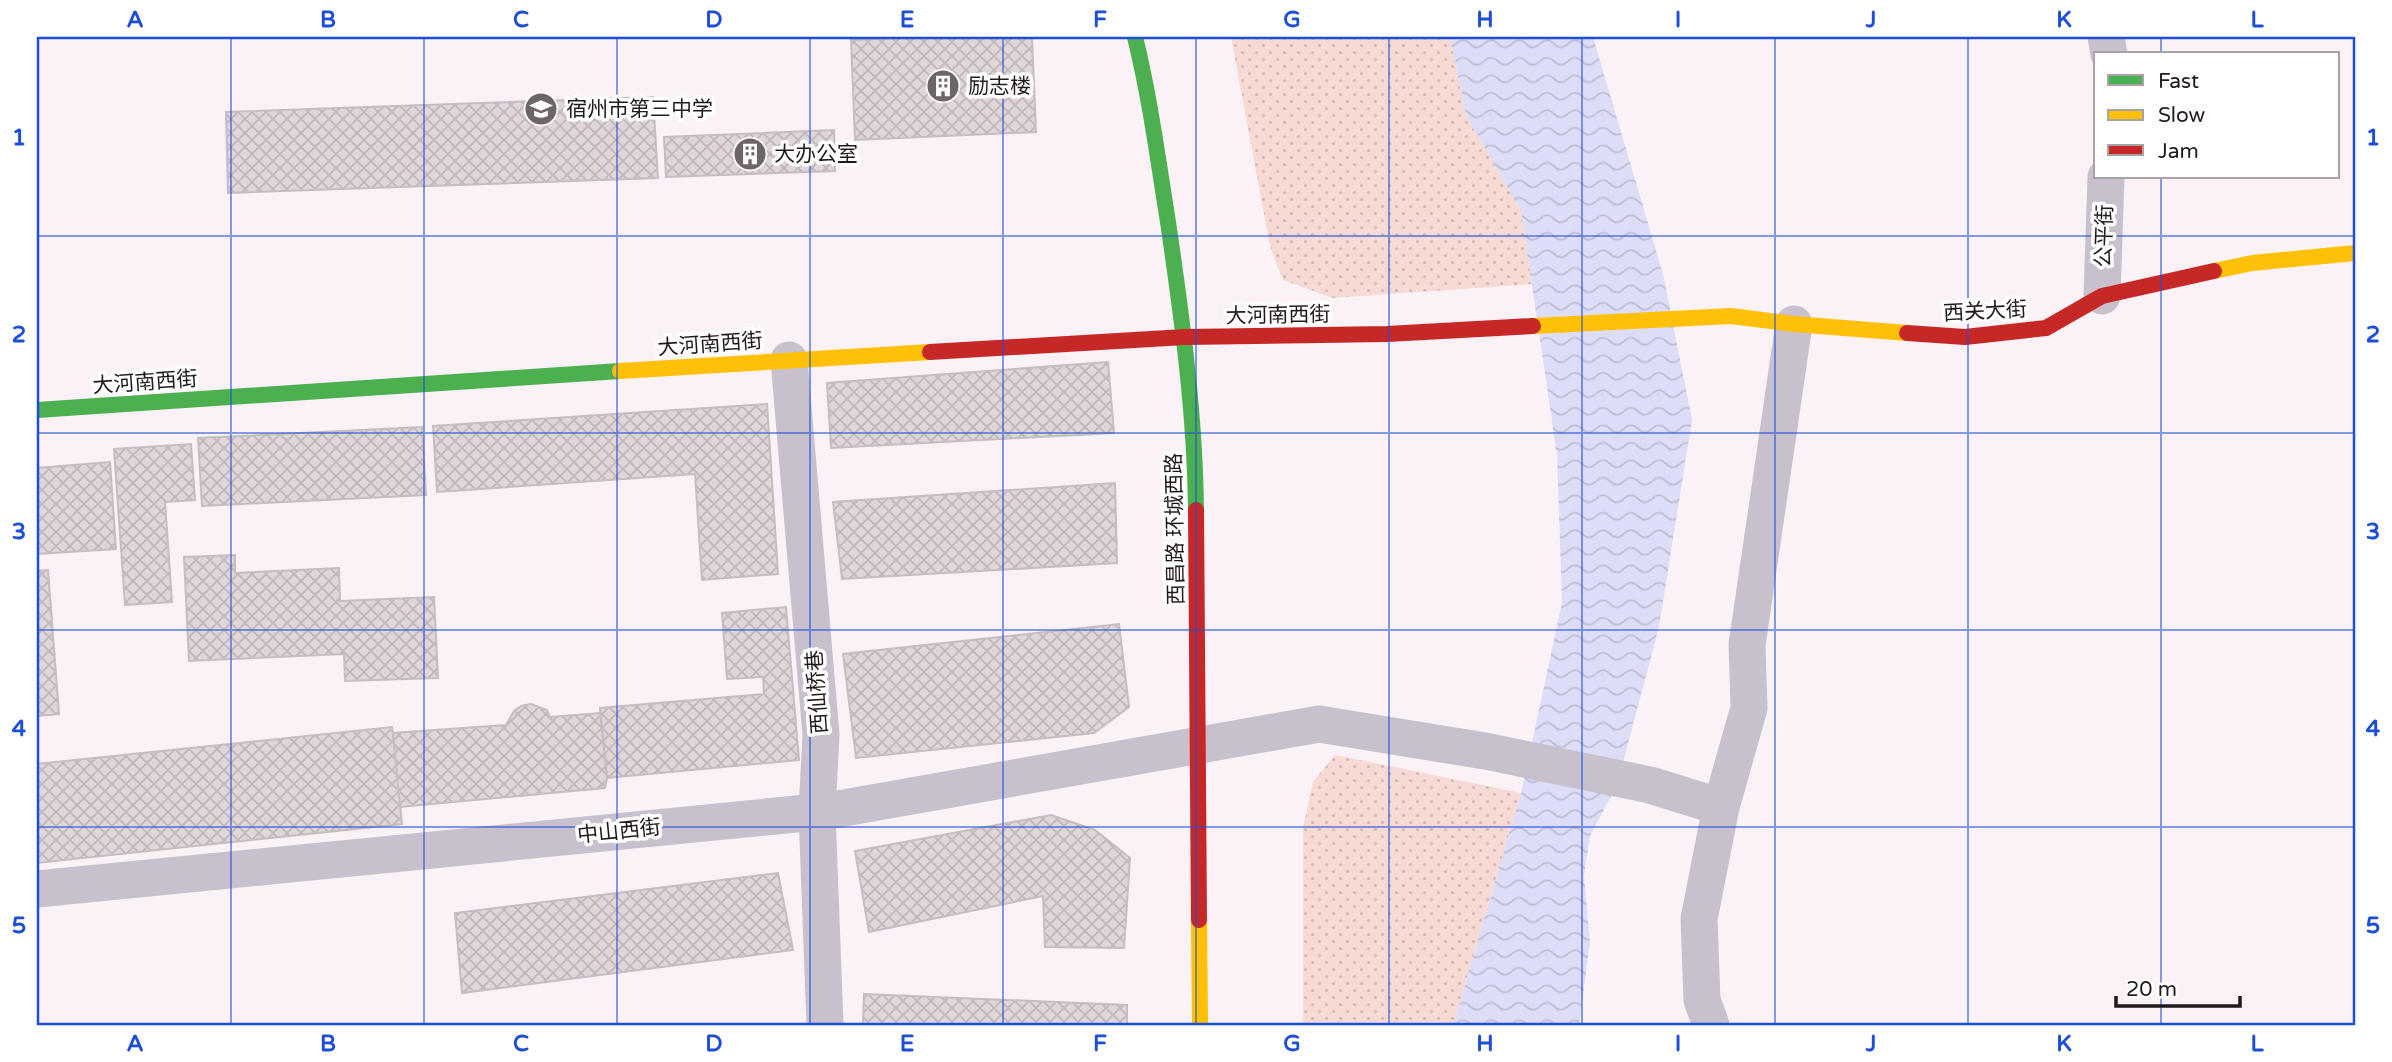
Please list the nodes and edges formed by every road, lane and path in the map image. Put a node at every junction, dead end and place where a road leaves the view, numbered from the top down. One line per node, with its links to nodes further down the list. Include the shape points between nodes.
1 (1135, 37): 7 (street, 西昌路 环城西路, via 1147,86)
2 (2106, 178): 4 (street, 公平街)
3 (2355, 253): 4 (street, 西关大街, via 2252,263)
4 (2102, 296): 6 (street, 西关大街, via 2046,328 1965,337)
5 (1731, 316): 6 (street, 西关大街); 7 (street, 大河南西街, via 1387,334)
6 (1794, 324): 11 (street, via 1747,645 1749,708)
7 (1185, 337): 8 (street, 大河南西街); 10 (street, 西昌路 环城西路, via 1195,444)
8 (789, 360): 9 (street, 大河南西街); 12 (street, 西仙桥巷, via 821,735)
9 (37, 410)
10 (1199, 747): 11 (street, 中山西街, via 1319,724 1485,751 1650,785); 12 (street, 中山西街); 15 (street, 西昌路 环城西路)
11 (1721, 807): 16 (street, via 1699,919 1702,1000)
12 (817, 812): 13 (street, 中山西街); 14 (street, 西仙桥巷)
13 (37, 889)
14 (824, 1025)
15 (1200, 1025)
16 (1711, 1025)

